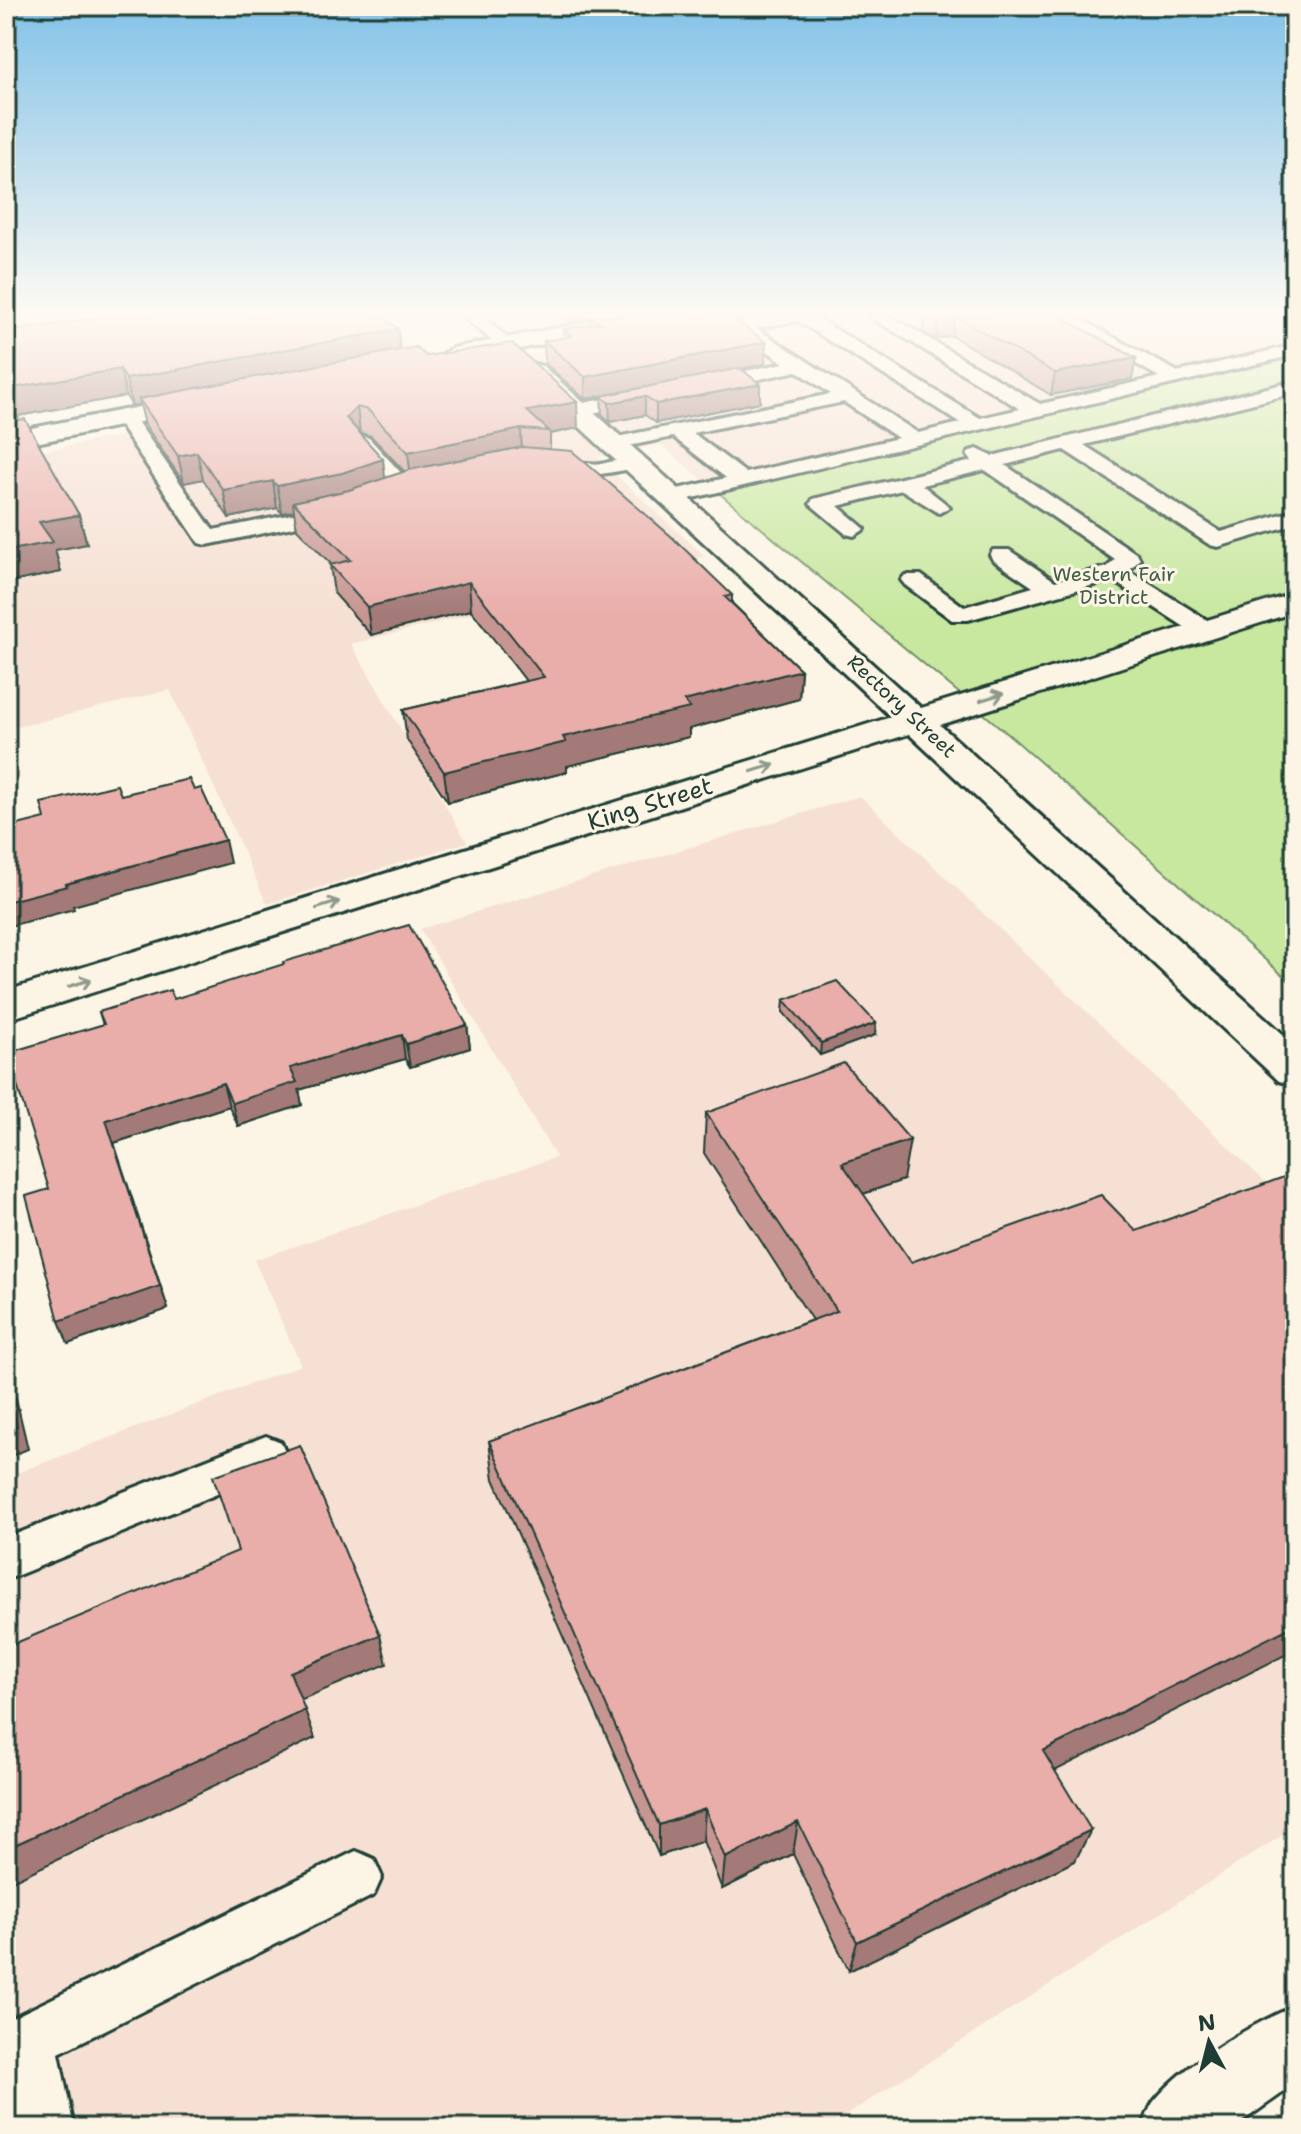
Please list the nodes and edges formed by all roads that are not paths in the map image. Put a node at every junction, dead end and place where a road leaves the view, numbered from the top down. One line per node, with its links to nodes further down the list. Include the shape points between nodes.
1 (137, 416): 8 (street)
2 (584, 416): 16 (street, Rectory Street)
3 (752, 416): 10 (lane)
4 (878, 416): 12 (lane)
5 (962, 416): 9 (lane)
6 (1017, 416): 9 (lane)
7 (1182, 416): 15 (lane)
8 (125, 418): 13 (street); 14 (lane, via 207,538 352,508 412,487)
9 (977, 425): 11 (lane)
10 (677, 431): 16 (lane); 19 (lane)
11 (945, 433): 12 (lane); 17 (lane)
12 (915, 440): 19 (lane)
13 (6, 441)
14 (362, 442)
15 (1068, 444): 17 (lane); 23 (lane, via 1218,540)
16 (625, 453): 18 (lane, via 601,470); 21 (street, Rectory Street)
17 (989, 463): 20 (lane); 26 (lane, via 1129,559)
18 (523, 464)
19 (742, 480): 21 (lane)
20 (905, 483): 22 (lane); 24 (lane, via 821,504)
21 (672, 497): 31 (street, Rectory Street)
22 (939, 507)
23 (1295, 517)
24 (854, 529)
25 (1001, 555): 28 (lane)
26 (1115, 572): 28 (lane); 30 (lane)
27 (913, 580): 28 (lane, via 960,615)
28 (1052, 590)
29 (1295, 602): 30 (street, King Street)
30 (1206, 630): 31 (street, King Street, one-way to 30)
31 (917, 720): 32 (street, King Street, one-way to 31); 33 (street, Rectory Street)
32 (6, 1006)
33 (1295, 1070)
34 (266, 1455): 35 (lane)
35 (6, 1559)
36 (356, 1877): 38 (lane)
37 (1295, 2042): 40 (street, via 1213,2096)
38 (17, 2045): 39 (lane)
39 (45, 2128)
40 (1179, 2128)

